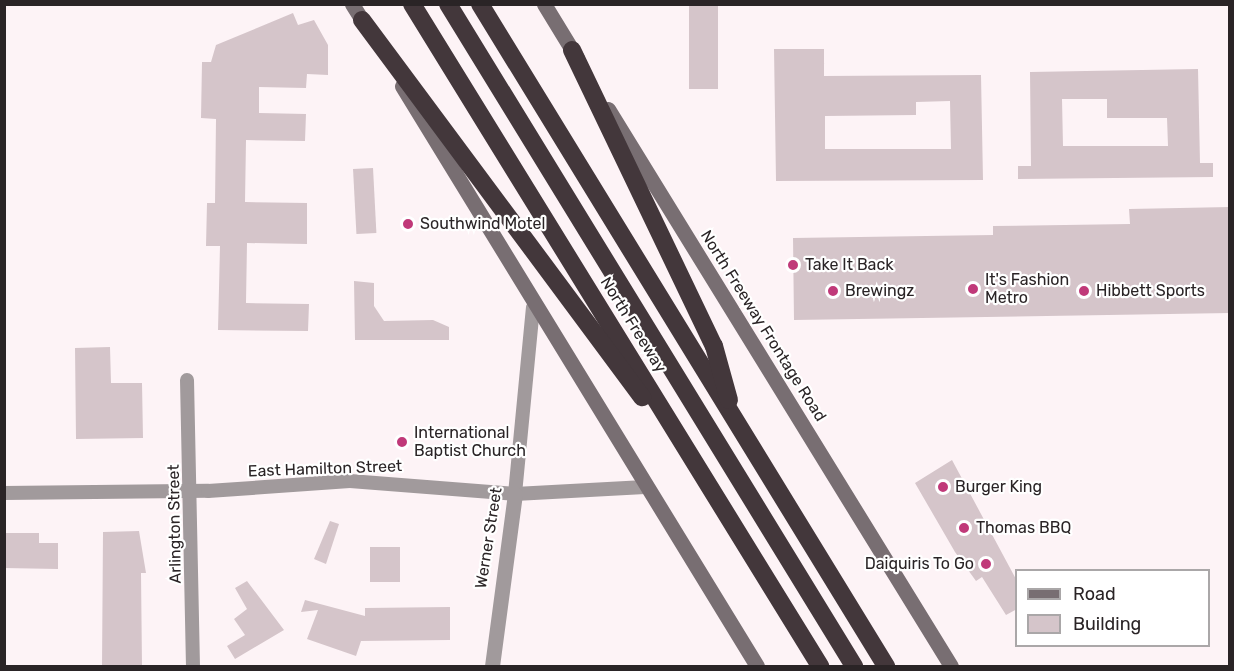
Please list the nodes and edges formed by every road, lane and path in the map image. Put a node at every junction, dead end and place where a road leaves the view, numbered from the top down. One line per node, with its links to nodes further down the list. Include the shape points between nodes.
1 (412, 4): 14 (highway, North Freeway)
2 (448, 4): 19 (highway, North Freeway)
3 (480, 4): 9 (highway)
4 (544, 4): 6 (main road, North Freeway Frontage Road)
5 (357, 12): 7 (main road); 14 (highway)
6 (572, 50): 9 (highway, via 714,346); 21 (main road, North Freeway Frontage Road)
7 (533, 308): 10 (main road); 13 (street, Werner Street)
8 (187, 380): 11 (street, Arlington Street)
9 (735, 422): 20 (highway)
10 (645, 487): 13 (street, East Hamilton Street); 17 (main road)
11 (192, 490): 12 (street, East Hamilton Street); 13 (street, East Hamilton Street, via 350,481); 15 (street, Arlington Street)
12 (4, 493)
13 (515, 494): 16 (street, Werner Street)
14 (721, 505): 18 (highway, North Freeway)
15 (193, 666)
16 (492, 666)
17 (757, 666)
18 (820, 666)
19 (854, 666)
20 (886, 666)
21 (951, 666)

